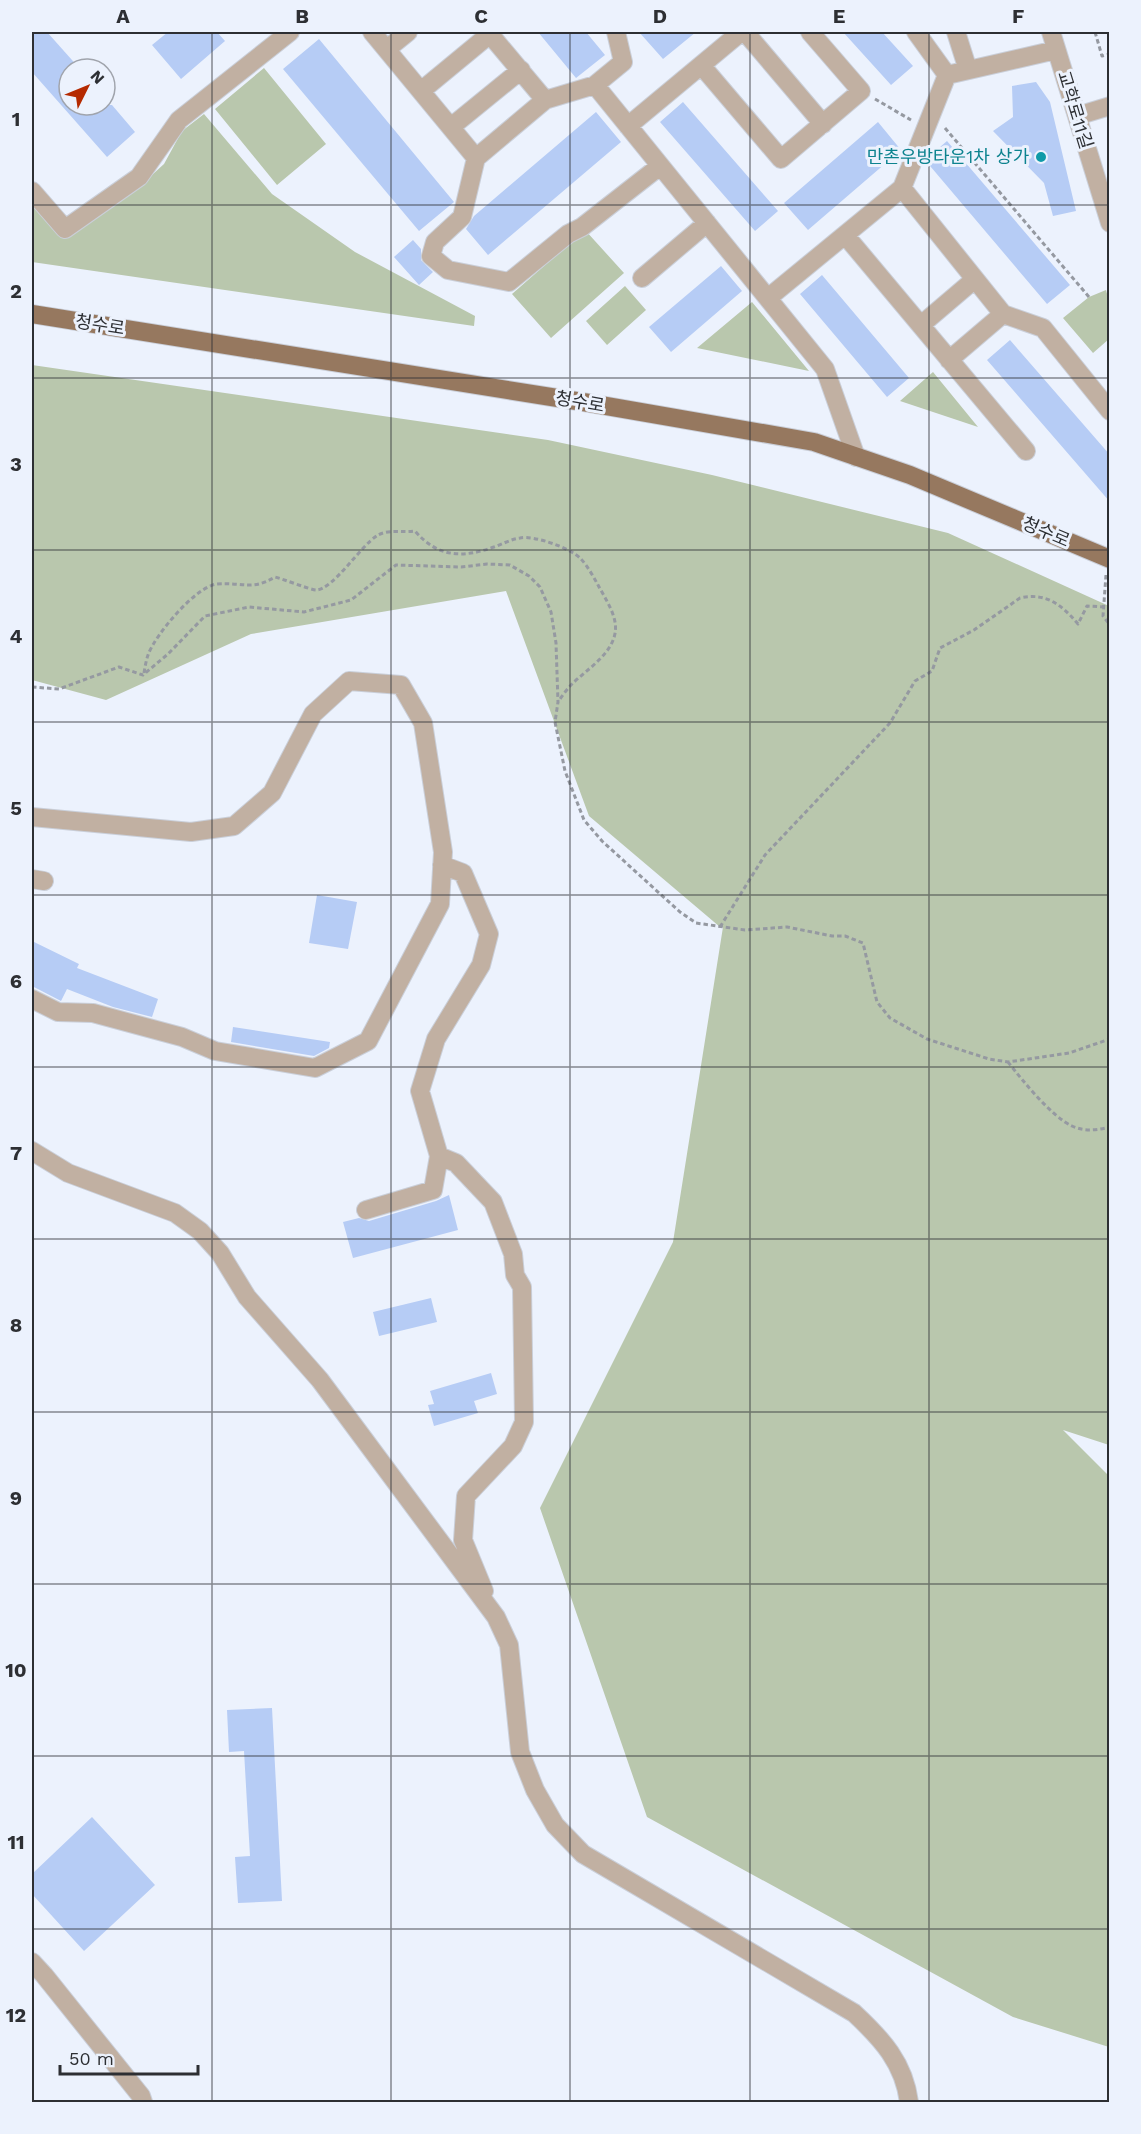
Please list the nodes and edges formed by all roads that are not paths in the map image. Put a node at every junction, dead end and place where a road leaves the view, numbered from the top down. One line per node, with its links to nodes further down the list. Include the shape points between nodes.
1 (290, 32): 29 (street, via 179,120 139,177 64,229)
2 (372, 32): 12 (street)
3 (408, 32): 12 (street)
4 (616, 32): 18 (street, via 622,62)
5 (741, 32): 14 (street)
6 (745, 32): 23 (street)
7 (810, 32): 23 (street, via 861,91)
8 (916, 32): 17 (street)
9 (956, 32): 16 (street)
10 (1051, 32): 13 (street, 교학로11길)
11 (489, 33): 15 (street); 19 (street)
12 (387, 49): 19 (street)
13 (1056, 50): 16 (street); 22 (street, 교학로11길)
14 (701, 65): 23 (street, via 781,159); 24 (street)
15 (520, 70): 20 (street); 25 (street)
16 (968, 70): 17 (street)
17 (947, 75): 28 (street)
18 (595, 85): 20 (street); 24 (street)
19 (421, 91): 25 (street)
20 (545, 100): 26 (street)
21 (1110, 106): 22 (street)
22 (1077, 116): 31 (street, 교학로11길)
23 (823, 123)
24 (628, 126): 27 (street)
25 (452, 127): 26 (street)
26 (476, 158): 27 (street, via 462,217 435,242 431,256 448,270 509,282)
27 (660, 166): 30 (street)
28 (902, 188): 32 (street); 34 (street)
29 (32, 191)
30 (707, 223): 33 (street); 35 (street)
31 (1110, 223)
32 (844, 235): 35 (street); 38 (street)
33 (642, 278)
34 (975, 279): 37 (street); 38 (street)
35 (768, 298): 42 (street, via 825,369)
36 (32, 314): 42 (main road, 청수로, via 590,403 814,442)
37 (1003, 314): 39 (street); 40 (street, via 1042,328)
38 (921, 325): 39 (street)
39 (949, 360): 41 (street)
40 (1110, 411)
41 (1026, 451)
42 (856, 457): 43 (main road, 청수로, via 910,475)
43 (1108, 559)
44 (32, 817): 45 (street, via 191,832 234,826 272,793 313,714 349,681 401,685 423,723)
45 (442, 865): 46 (street, via 440,904 368,1041 315,1068 215,1051 182,1036 93,1013 58,1011); 48 (street, via 463,873 489,934 481,964 436,1039 420,1091)
46 (32, 999)
47 (32, 1151): 50 (street, via 68,1173 175,1213 200,1231 220,1253 247,1297 320,1380)
48 (438, 1156): 49 (street, via 433,1190); 50 (street, via 456,1163 493,1202 522,1287 524,1422 513,1446 466,1496 463,1540 485,1589)
49 (366, 1210)
50 (481, 1597): 53 (street, via 509,1645 520,1752 555,1825 583,1854 854,2013 880,2037 899,2066)
51 (32, 1962): 52 (street)
52 (143, 2103)
53 (909, 2103)

